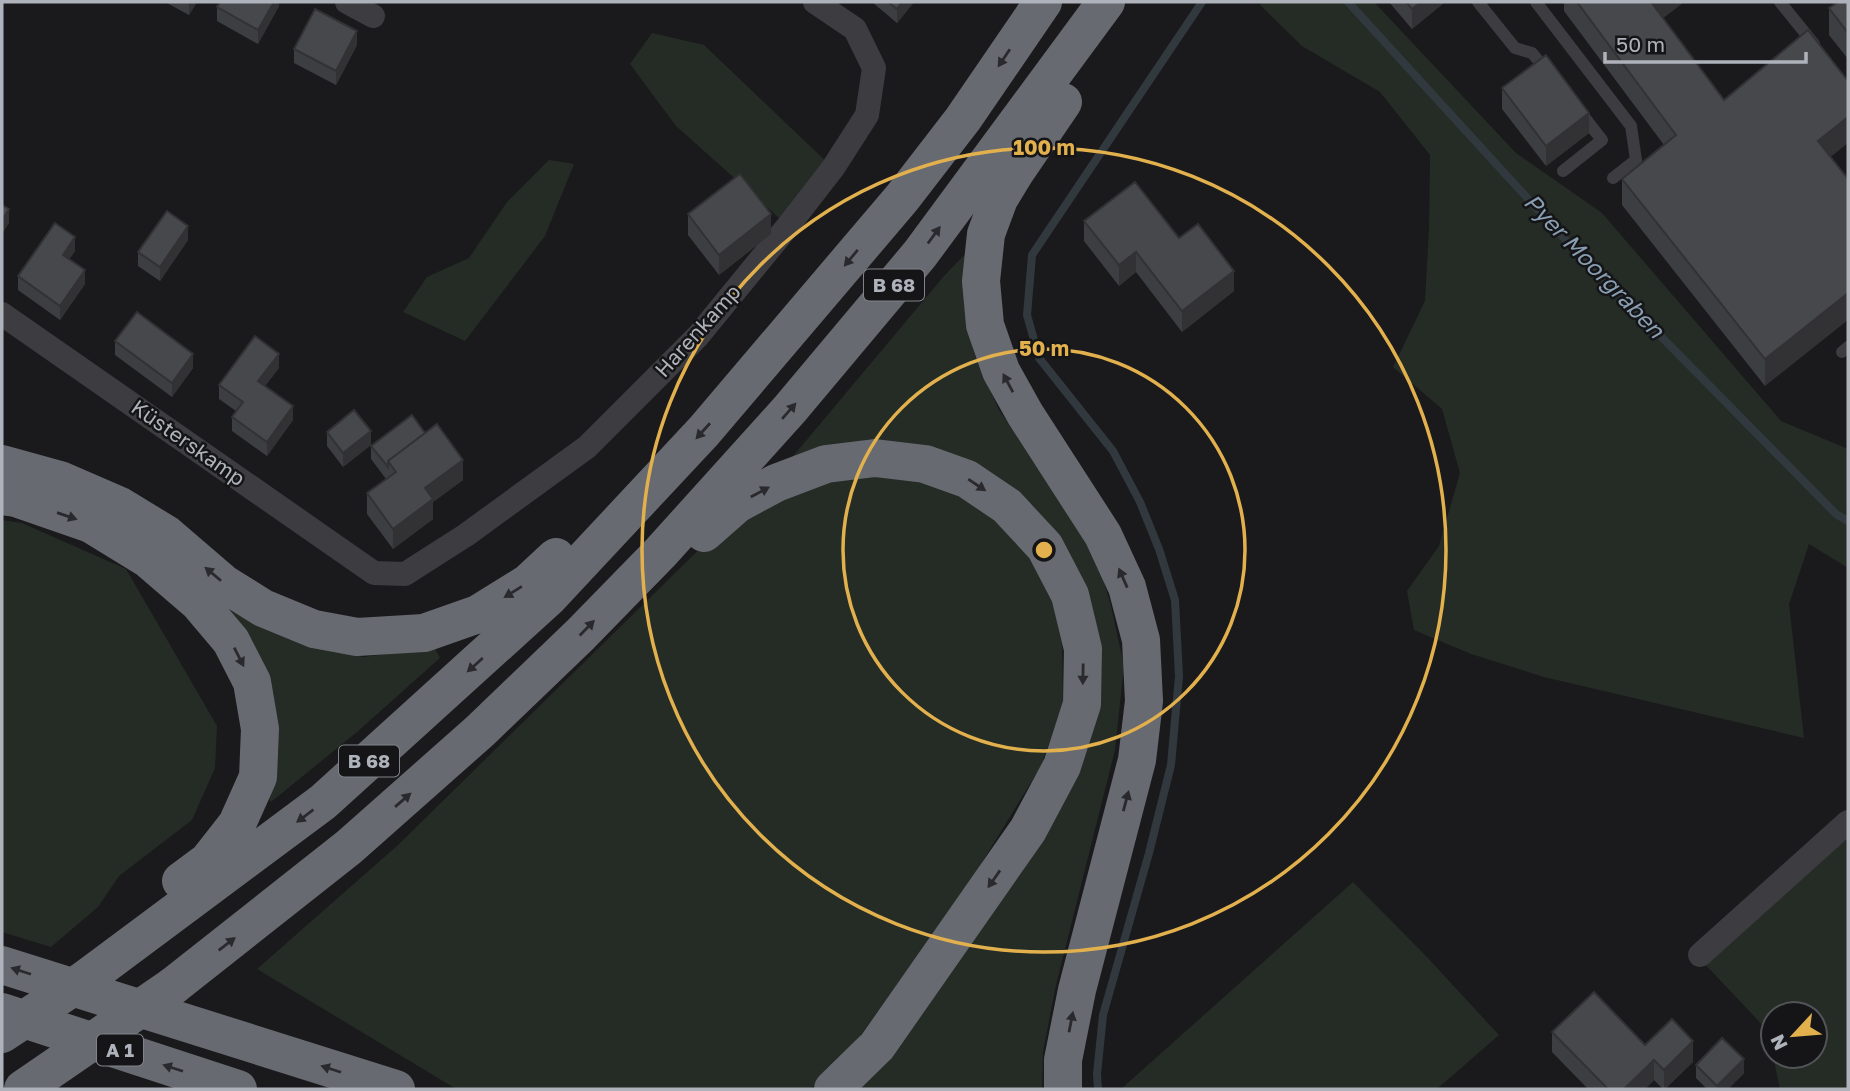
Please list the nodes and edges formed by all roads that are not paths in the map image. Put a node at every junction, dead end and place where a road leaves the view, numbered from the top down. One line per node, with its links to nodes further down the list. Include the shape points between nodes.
1 (347, 2): 9 (street)
2 (815, 2): 20 (street, Harenkamp, via 855,29 874,68 867,115 788,226 698,336 587,447 405,574)
3 (1043, 2): 18 (highway, B 68, one-way to 18, via 902,198 704,431)
4 (1106, 2): 19 (highway, B 68, one-way to 4, via 790,409 920,254)
5 (1131, 2): 33 (highway, one-way to 5, via 1063,1060 1077,990 1137,761 1144,701 1140,640 1127,587 1103,535 1001,371 985,325 981,281 986,234 999,199)
6 (1479, 2): 11 (lane, via 1515,48 1532,53)
7 (1536, 2): 14 (lane, via 1631,126 1636,160)
8 (1780, 2): 10 (lane)
9 (373, 16)
10 (1823, 55)
11 (1559, 85)
12 (1576, 107): 13 (lane, via 1602,140)
13 (1563, 171)
14 (1613, 178)
15 (2, 314): 20 (street, Küsterskamp)
16 (2, 464): 18 (highway, one-way to 16, via 571,543 528,583 478,614 424,633 357,637 314,629 263,608 223,583 166,534 120,506 60,480)
17 (2, 496): 24 (highway, one-way to 24, via 90,524 148,559 198,602 231,641 251,682 260,729 258,776 237,824 208,861 114,934)
18 (611, 531): 24 (highway, B 68, one-way to 24, via 548,598 323,802)
19 (661, 552): 28 (highway, B 68, one-way to 19, bridge, via 173,986 349,847 480,732); 32 (highway, one-way to 32, via 702,535 737,504 776,483 826,464 876,458 925,464 967,479 1007,506 1045,547 1070,595 1083,649 1082,704 1062,766 1028,830 885,1035)
20 (374, 573)
21 (1848, 822): 22 (street)
22 (1700, 955)
23 (2, 965): 31 (highway, one-way to 23)
24 (94, 973): 26 (highway, B 68, bridge)
25 (2, 1012): 30 (highway, A 1, one-way to 25)
26 (2, 1034)
27 (2, 1076): 29 (highway)
28 (23, 1089)
29 (44, 1089)
30 (238, 1089)
31 (396, 1089)
32 (833, 1089)
33 (1063, 1089)

